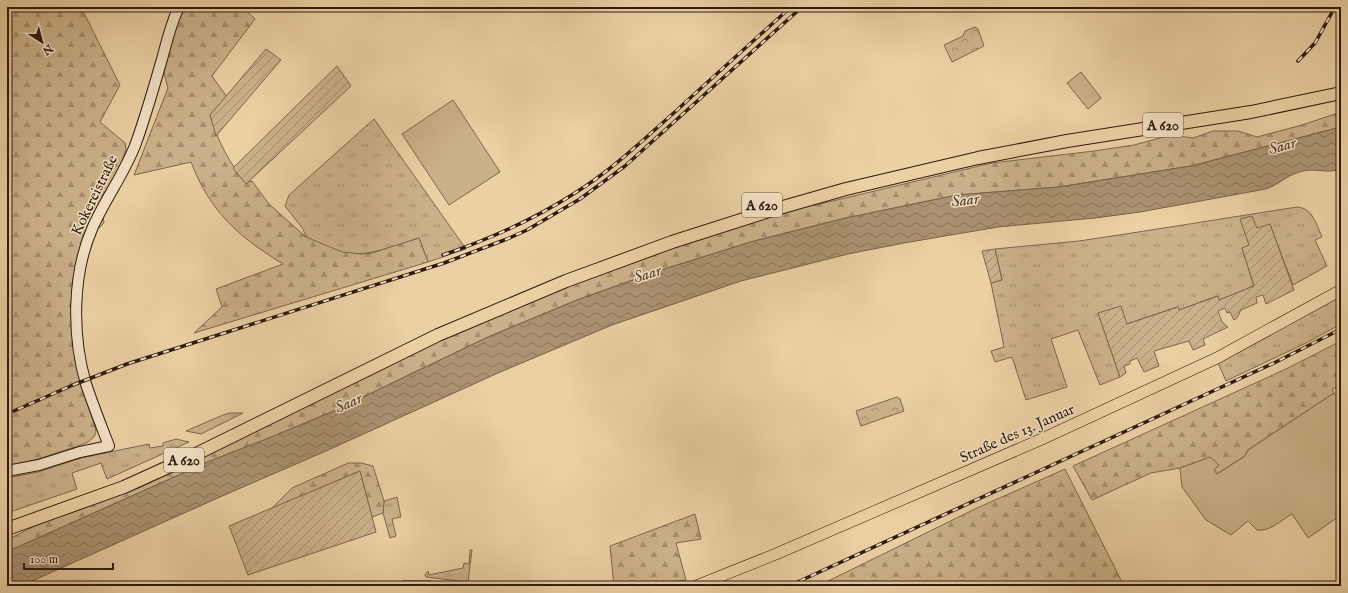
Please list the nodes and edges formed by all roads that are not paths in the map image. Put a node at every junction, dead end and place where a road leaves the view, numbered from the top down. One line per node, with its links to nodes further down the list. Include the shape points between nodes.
1 (179, 7): 6 (main road, Kokereistraße, via 172,22 135,144 93,228 82,260 78,283 76,334 81,363 109,446 40,465)
2 (1341, 85): 4 (highway, A 620)
3 (1341, 93): 4 (highway, A 620)
4 (1303, 98): 7 (highway, A 620, via 1100,127 978,150 843,182 669,234 564,273 434,328 154,465); 8 (highway, A 620, via 978,158 846,189 672,242 566,281 438,335 124,487)
5 (1341, 290): 11 (main road, Straße des 13. Januar, via 1217,358 1047,437)
6 (7, 471)
7 (7, 521)
8 (7, 529)
9 (405, 586): 10 (main road)
10 (429, 586)
11 (696, 586)

